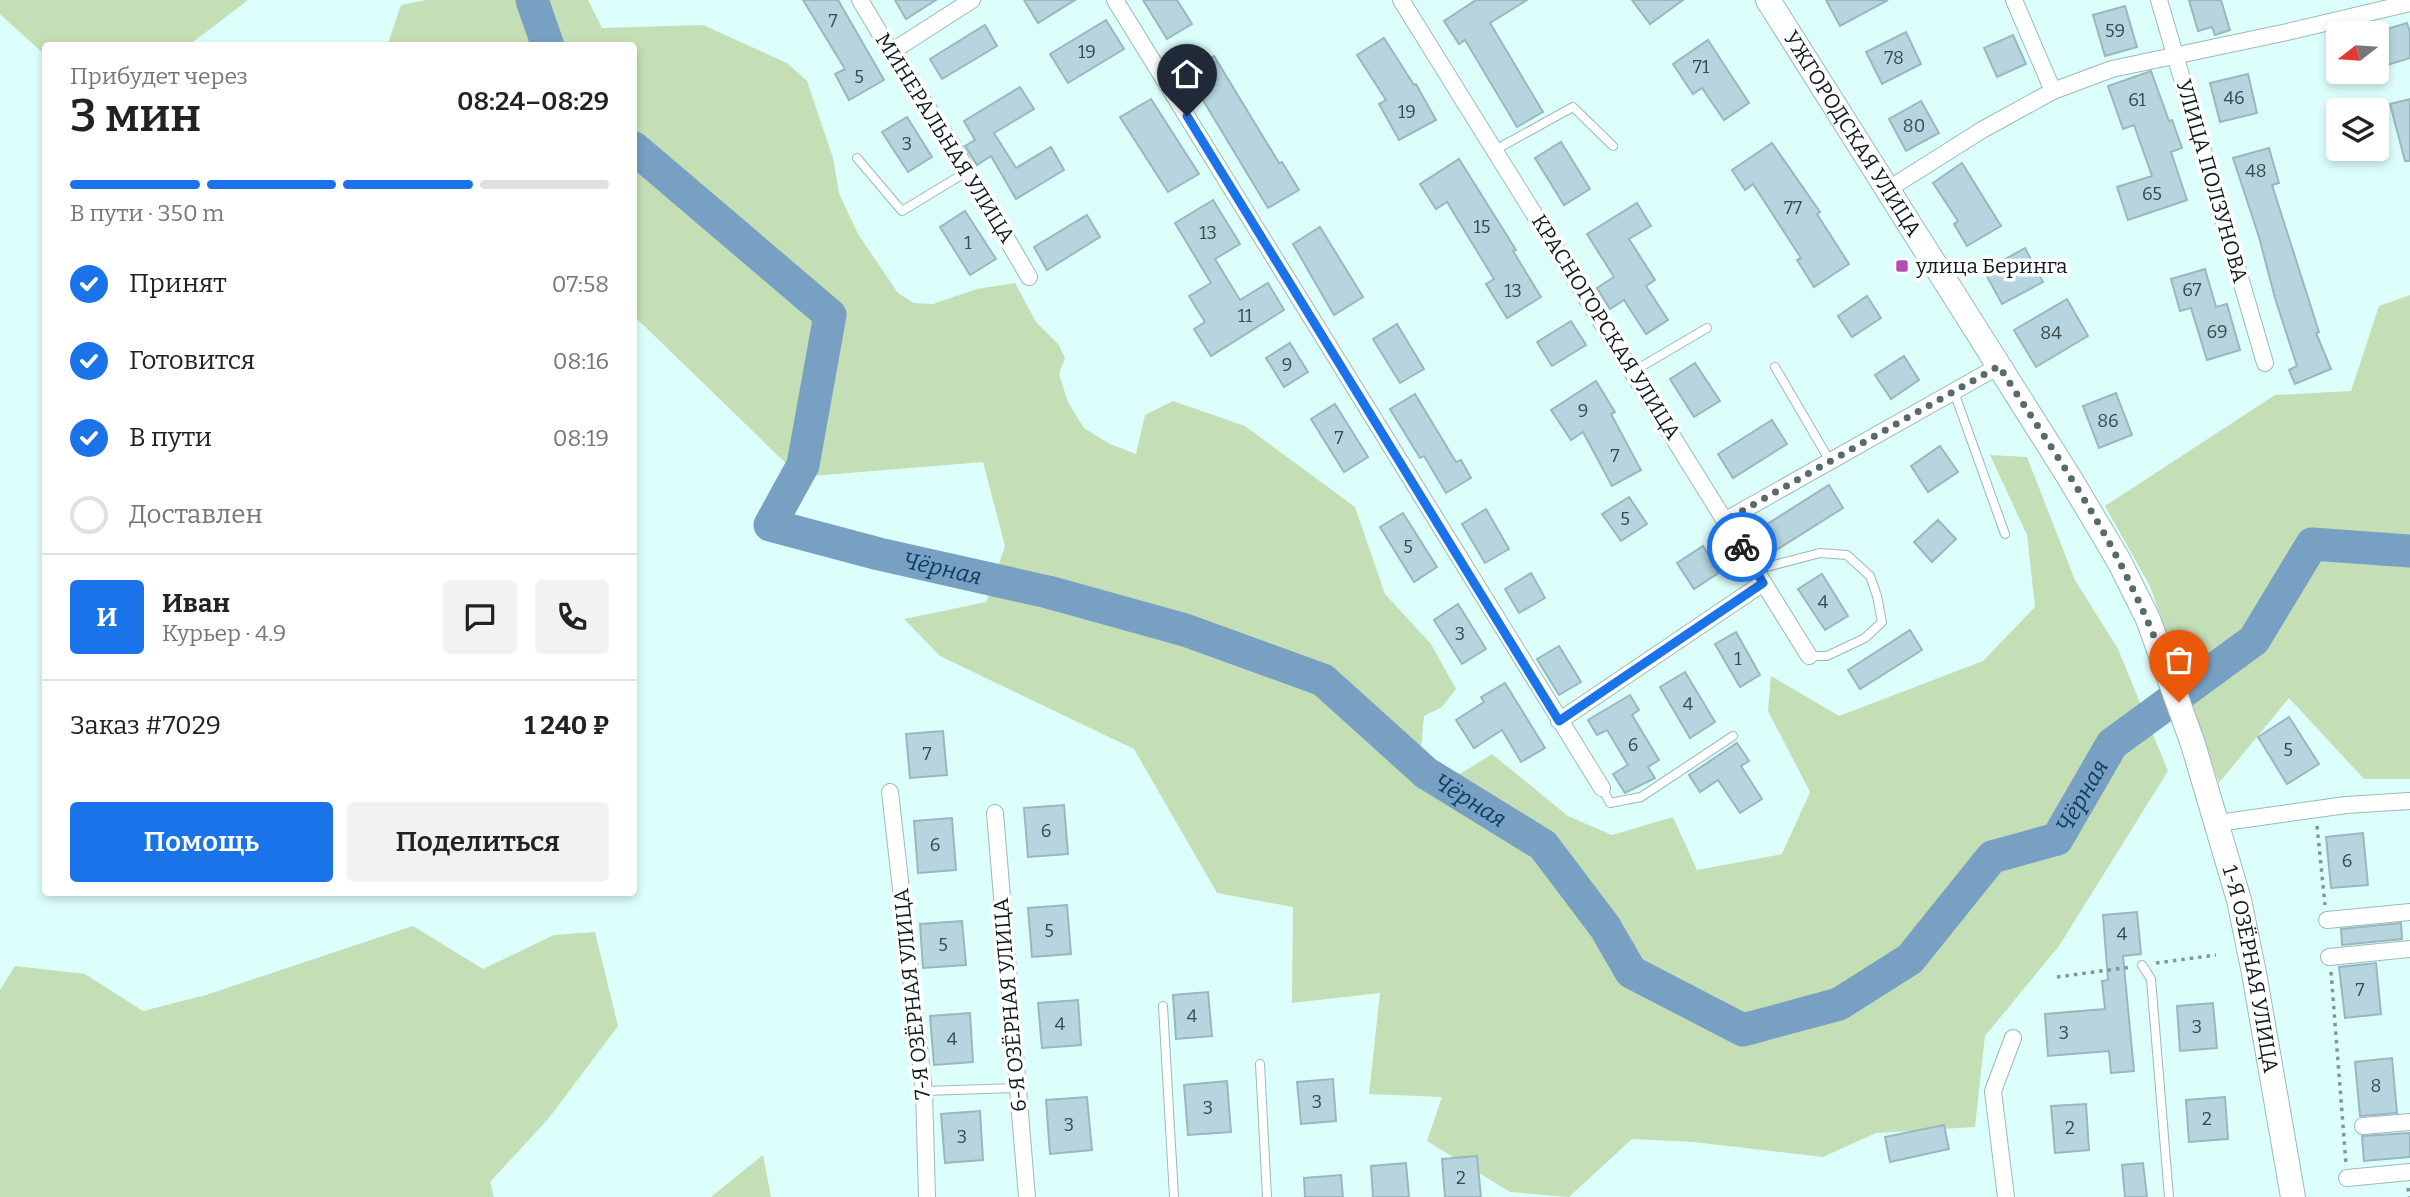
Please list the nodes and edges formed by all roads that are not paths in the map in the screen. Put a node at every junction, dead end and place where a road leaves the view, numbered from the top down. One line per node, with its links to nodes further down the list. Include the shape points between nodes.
1 (860, 0): 9 (street, МИНЕРАЛЬНАЯ УЛИЦА)
2 (972, 0): 9 (street)
3 (1115, 0): 29 (street)
4 (1401, 0): 13 (street, КРАСНОГОРСКАЯ УЛИЦА)
5 (1768, 0): 16 (main road, УЖГОРОДСКАЯ УЛИЦА)
6 (2014, 0): 11 (street)
7 (2159, 0): 10 (street, УЛИЦА ПОЛЗУНОВА)
8 (2410, 3): 10 (street)
9 (891, 52): 15 (street, МИНЕРАЛЬНАЯ УЛИЦА)
10 (2176, 55): 11 (street, via 2112,69); 19 (street, УЛИЦА ПОЛЗУНОВА)
11 (2053, 91): 16 (street)
12 (1613, 146): 13 (lane, via 1573,107)
13 (1495, 150): 22 (street, КРАСНОГОРСКАЯ УЛИЦА)
14 (857, 158): 15 (lane, via 902,211)
15 (968, 171): 17 (street, МИНЕРАЛЬНАЯ УЛИЦА)
16 (1887, 191): 20 (main road, УЖГОРОДСКАЯ УЛИЦА)
17 (1029, 277)
18 (1707, 328): 22 (lane)
19 (2265, 363)
20 (1999, 366): 23 (street); 31 (main road, УЖГОРОДСКАЯ УЛИЦА, via 2119,561 2148,620)
21 (1775, 367): 24 (lane)
22 (1634, 372): 25 (street, КРАСНОГОРСКАЯ УЛИЦА)
23 (1954, 391): 24 (street); 26 (lane)
24 (1830, 461): 25 (street)
25 (1726, 520): 27 (street, КРАСНОГОРСКАЯ УЛИЦА)
26 (2005, 534)
27 (1759, 577): 28 (street, КРАСНОГОРСКАЯ УЛИЦА); 28 (lane, via 1820,553 1847,555 1870,576 1882,622 1865,638 1827,656); 29 (street)
28 (1809, 656)
29 (1559, 721): 32 (street)
30 (1733, 736): 32 (lane, via 1641,797 1610,803)
31 (2193, 744): 36 (main road, 1-Я ОЗЁРНАЯ УЛИЦА)
32 (1602, 788)
33 (890, 792): 46 (street, 7-Я ОЗЁРНАЯ УЛИЦА)
34 (2410, 801): 36 (street)
35 (995, 814): 45 (street, 6-Я ОЗЁРНАЯ УЛИЦА)
36 (2218, 822): 57 (main road, 1-Я ОЗЁРНАЯ УЛИЦА, via 2252,961)
37 (2410, 912): 38 (street)
38 (2327, 920)
39 (2410, 949): 40 (street)
40 (2329, 957)
41 (2142, 965): 56 (lane, via 2151,979)
42 (1163, 1006): 53 (lane)
43 (2013, 1038): 55 (street, via 1993,1091)
44 (1260, 1064): 54 (lane)
45 (1016, 1088): 46 (lane); 52 (street, 6-Я ОЗЁРНАЯ УЛИЦА)
46 (924, 1091): 51 (street, 7-Я ОЗЁРНАЯ УЛИЦА)
47 (2410, 1122): 48 (street)
48 (2363, 1126)
49 (2410, 1172): 50 (street)
50 (2347, 1178)
51 (927, 1197)
52 (1027, 1197)
53 (1174, 1197)
54 (1267, 1197)
55 (2006, 1197)
56 (2169, 1197)
57 (2293, 1197)

